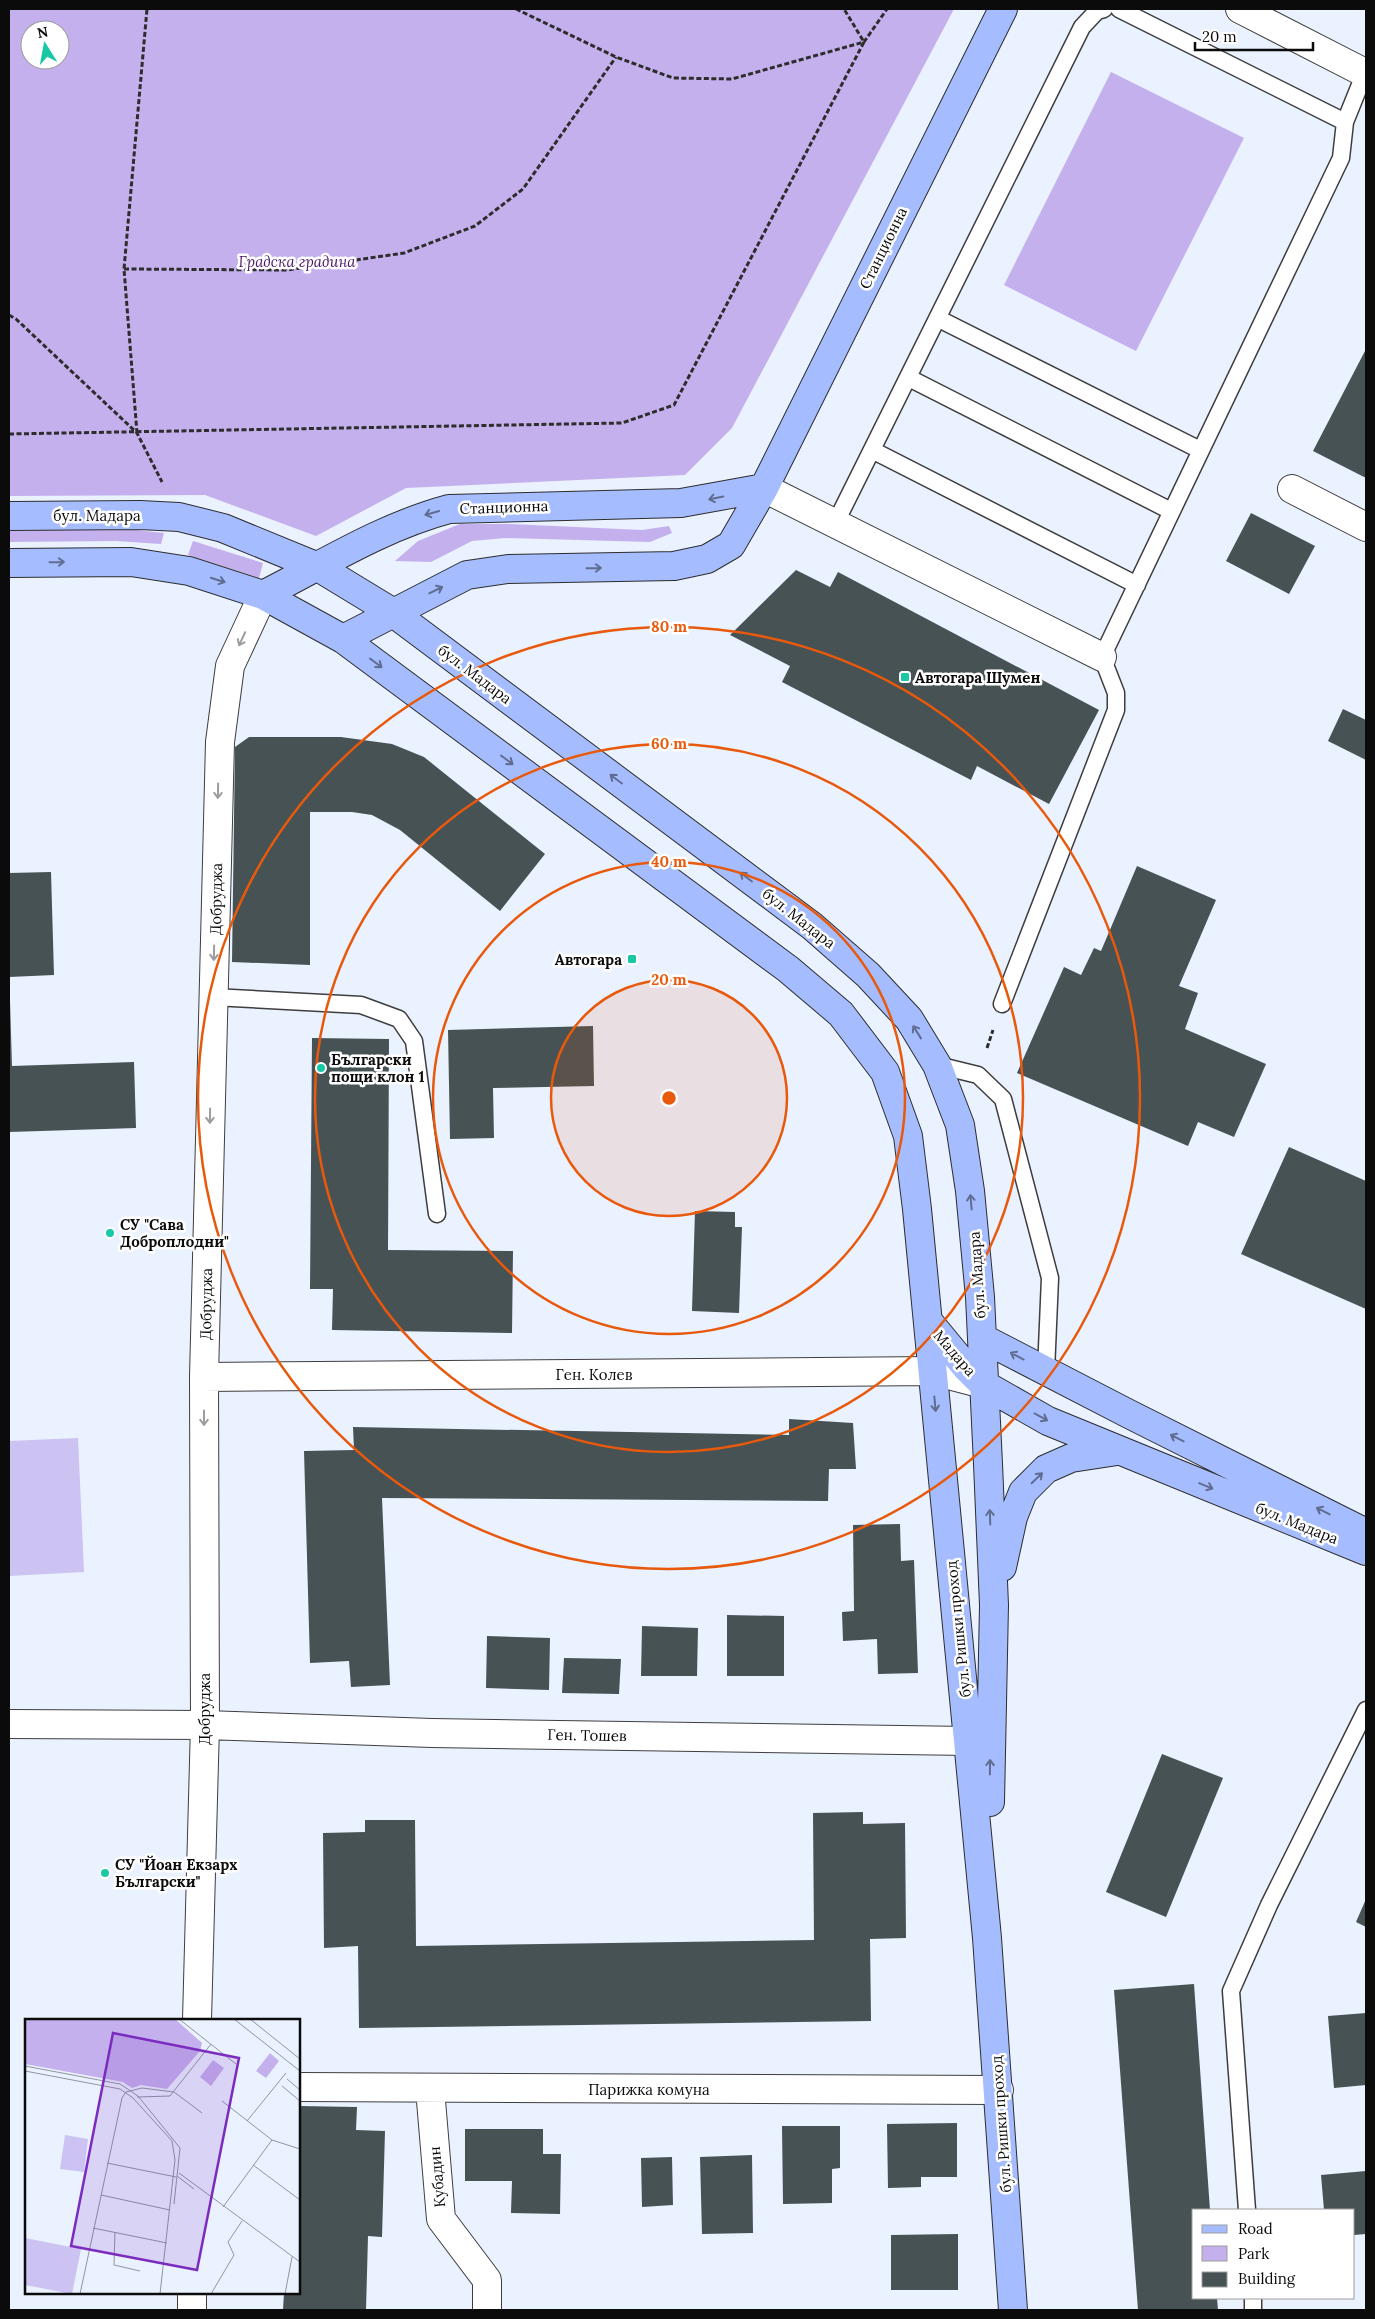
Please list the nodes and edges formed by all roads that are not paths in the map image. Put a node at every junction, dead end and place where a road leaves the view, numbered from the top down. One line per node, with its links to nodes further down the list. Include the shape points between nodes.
1 (1003, 9): 11 (main road, Станционна)
2 (1104, 9): 7 (lane, via 1097,11 1082,27)
3 (1119, 9): 6 (lane)
4 (1240, 9): 5 (street)
5 (1365, 72): 6 (lane)
6 (1345, 122): 10 (lane, via 1341,158)
7 (939, 319): 8 (lane); 10 (lane)
8 (909, 378): 9 (lane); 13 (lane)
9 (872, 450): 15 (lane); 19 (lane)
10 (1200, 450): 13 (lane)
11 (764, 488): 15 (street); 18 (main road, Станционна, one-way to 18, via 681,503 449,509 382,532); 21 (main road, Станционна, one-way to 11, via 467,575 508,569 674,566 707,558 731,544)
12 (1292, 489): 16 (street)
13 (1171, 511): 19 (lane)
14 (9, 516): 18 (main road, бул. Мадара, via 179,517 223,528)
15 (835, 524): 23 (street)
16 (1366, 527)
17 (9, 563): 20 (main road, one-way to 20, via 132,562 189,571)
18 (318, 568): 20 (main road, Станционна); 21 (main road, бул. Мадара)
19 (1137, 585): 23 (lane)
20 (263, 595): 22 (main road); 24 (street, Добруджа, one-way to 24, via 230,666 220,742)
21 (392, 612): 22 (main road); 26 (main road, бул. Мадара, one-way to 21, via 909,1019 868,975 812,926)
22 (343, 639): 28 (main road, one-way to 28, via 780,963 841,1014 885,1072 908,1136)
23 (1102, 657): 25 (lane, via 1116,693 1116,710)
24 (213, 997): 27 (lane, via 361,1005 399,1019 414,1041); 33 (street, Добруджа, one-way to 33)
25 (1002, 1004)
26 (937, 1065): 29 (main road, бул. Мадара, one-way to 26, via 970,1191 960,1125); 32 (lane, via 978,1075 1003,1099 1050,1278)
27 (437, 1214)
28 (928, 1321): 30 (main road, Мадара); 31 (main road, бул. Ришки проход)
29 (982, 1338): 30 (main road); 32 (main road, бул. Мадара, one-way to 29); 34 (main road, бул. Ришки проход)
30 (952, 1351): 31 (main road); 34 (main road, Мадара)
31 (933, 1371): 33 (street, Ген. Колев); 34 (street, Ген. Колев); 42 (main road, бул. Ришки проход, one-way to 42)
32 (1046, 1371): 36 (main road, бул. Мадара, one-way to 32)
33 (204, 1377): 41 (street, Добруджа, one-way to 41)
34 (983, 1384): 35 (main road, бул. Мадара, one-way to 35, via 1048,1421); 38 (main road, бул. Ришки проход, one-way to 34)
35 (1119, 1451): 37 (main road, бул. Мадара, one-way to 37); 38 (main road, one-way to 35, via 1013,1517 1023,1492 1046,1469 1071,1458)
36 (1366, 1533)
37 (1366, 1551)
38 (994, 1605): 43 (main road, бул. Ришки проход, one-way to 38)
39 (1366, 1710): 48 (lane, via 1269,1905 1231,1991)
40 (9, 1724): 41 (street, Ген. Тошев)
41 (204, 1726): 42 (street, Ген. Тошев, via 432,1733); 44 (street, Добруджа)
42 (969, 1741): 43 (main road, бул. Ришки проход)
43 (987, 1938): 47 (main road, бул. Ришки проход)
44 (197, 2019)
45 (300, 2087): 46 (street, Парижка комуна)
46 (430, 2089): 47 (street, Парижка комуна); 51 (street, Кубадин, via 441,2219 487,2280)
47 (999, 2090): 52 (main road, бул. Ришки проход)
48 (1246, 2209)
49 (192, 2294): 50 (street)
50 (192, 2310)
51 (487, 2310)
52 (1013, 2310)

